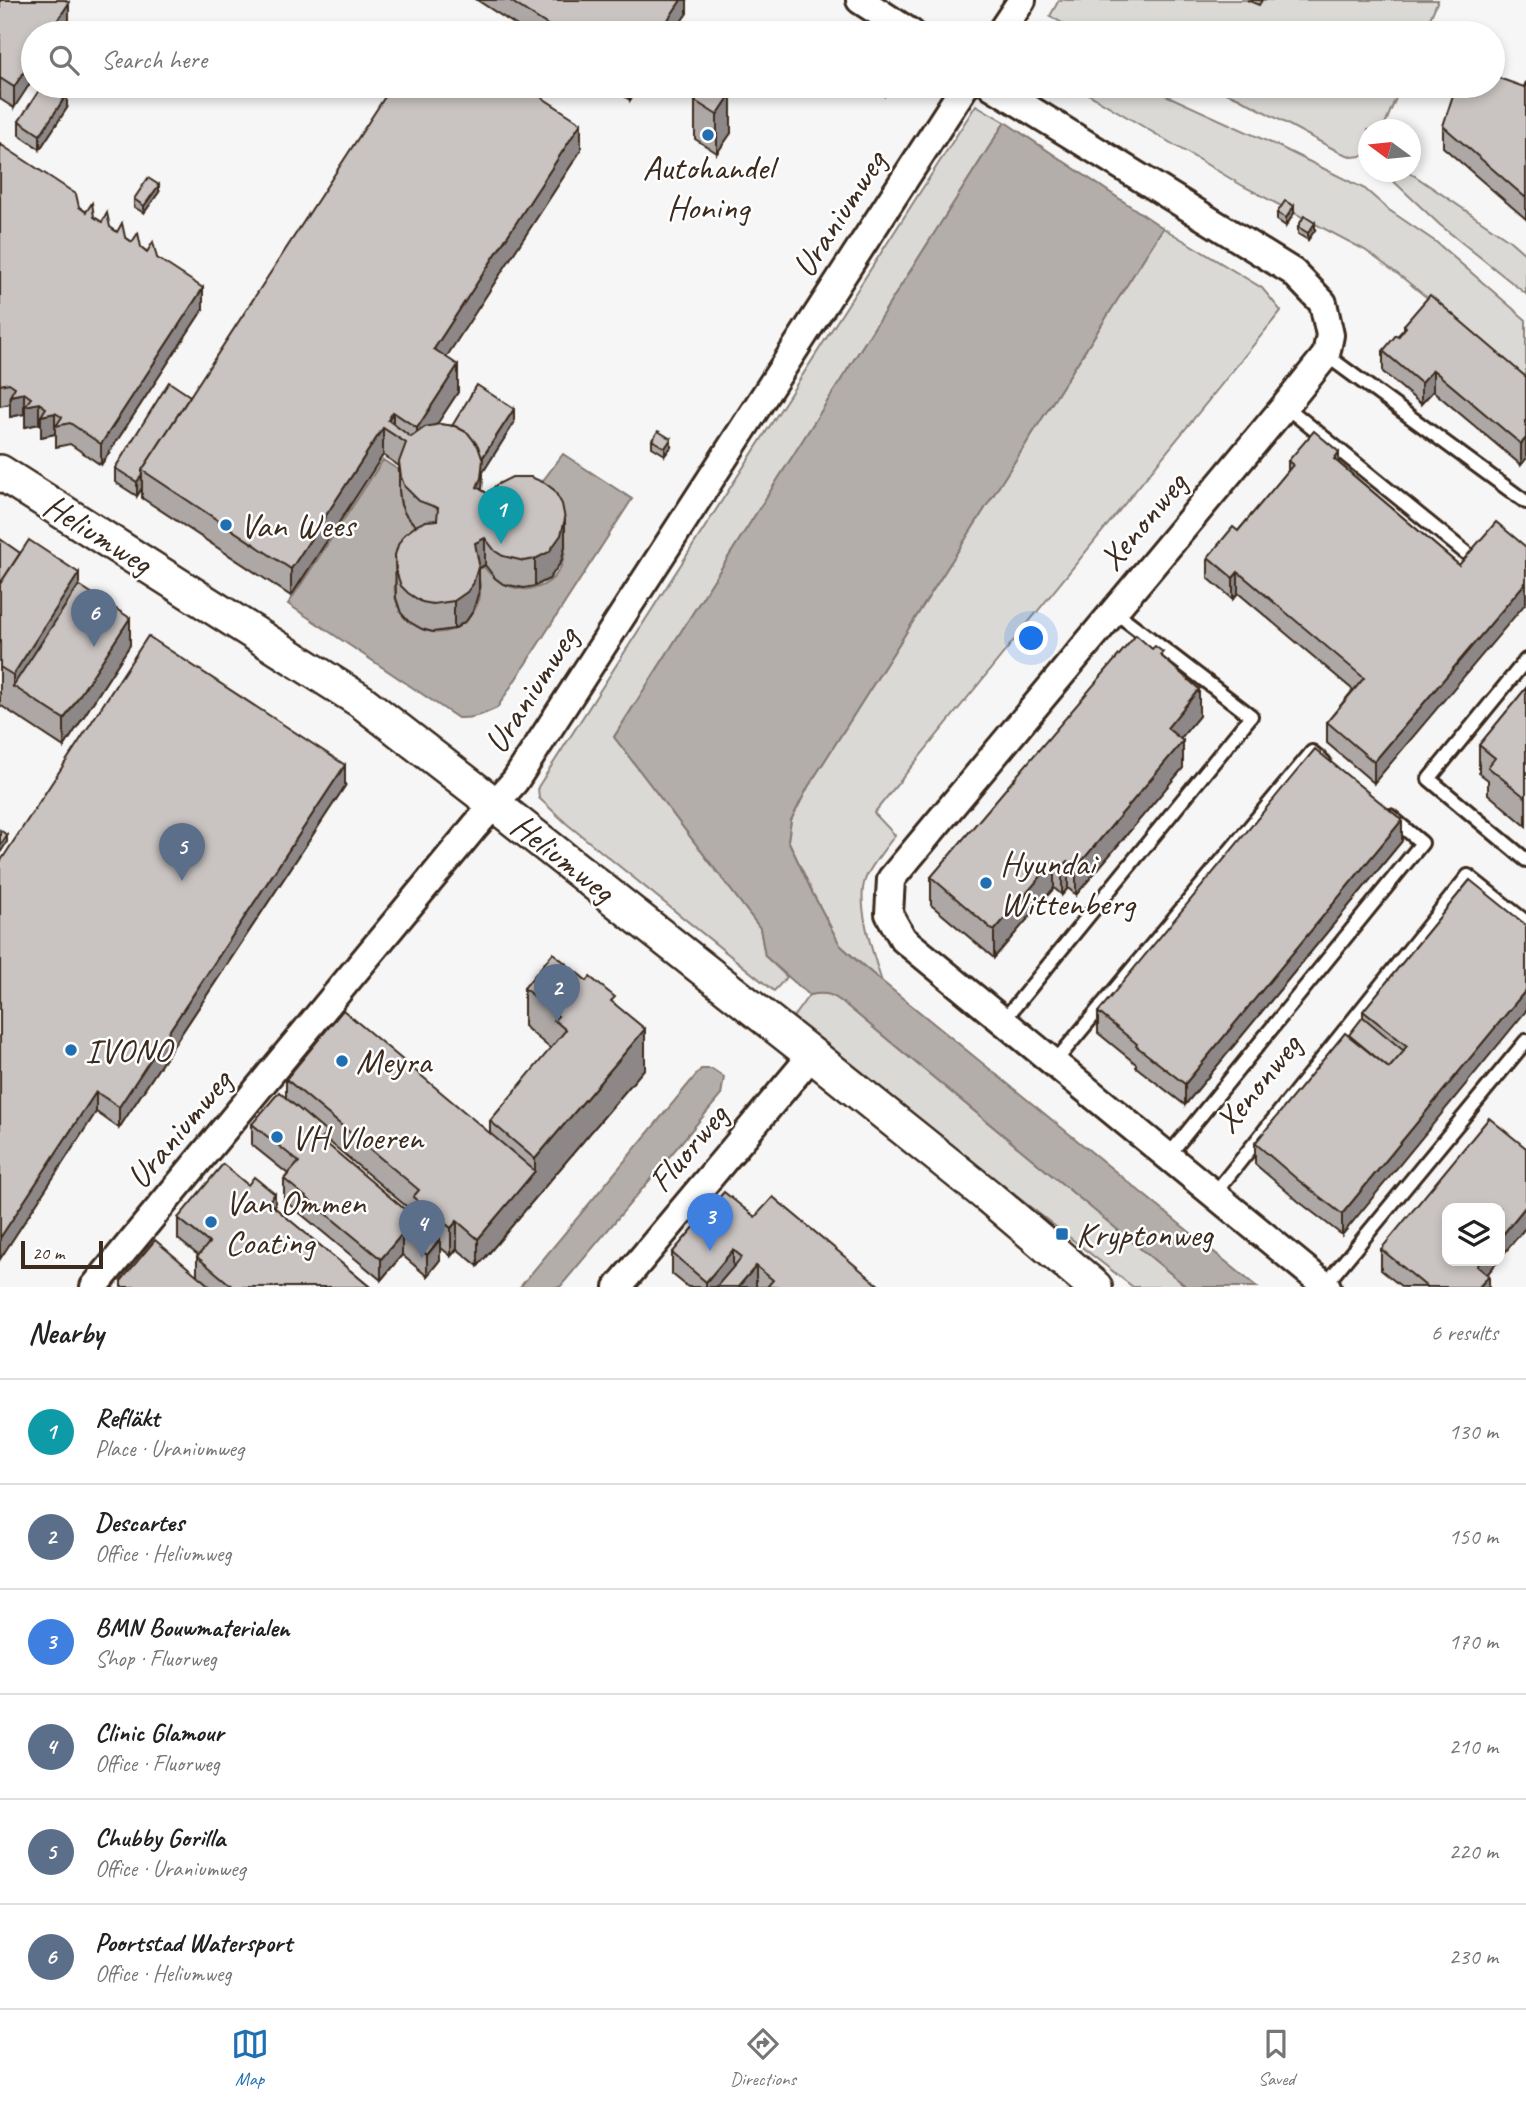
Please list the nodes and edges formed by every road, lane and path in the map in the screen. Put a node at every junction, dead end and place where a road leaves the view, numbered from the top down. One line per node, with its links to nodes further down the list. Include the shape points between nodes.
1 (860, 0): 3 (street)
2 (1022, 0): 4 (street)
3 (892, 21)
4 (1008, 21)
5 (957, 98): 15 (street, Uraniumweg, via 514,781)
6 (1011, 98): 7 (street, via 1293,272 1323,303 1330,335)
7 (1326, 355): 8 (street, Xenonweg); 10 (lane)
8 (1285, 407): 11 (lane); 12 (street, Xenonweg)
9 (0, 472): 15 (street, Heliumweg, via 361,702)
10 (1526, 502)
11 (1466, 553)
12 (1114, 611): 19 (street, Xenonweg, via 891,879 889,915 903,939); 19 (lane, via 1251,716)
13 (1526, 660): 17 (lane, via 1429,779)
14 (1332, 768): 22 (lane, via 1312,752)
15 (494, 804): 21 (street, Heliumweg); 26 (street, Uraniumweg)
16 (1382, 810): 23 (lane, Xenonweg, via 1422,843)
17 (1526, 860)
18 (1526, 922): 24 (lane, Xenonweg, via 1468,877)
19 (1003, 1021): 22 (street, Xenonweg)
20 (1526, 1041): 25 (lane, Xenonweg)
21 (812, 1055): 27 (street, Fluorweg); 28 (street, Heliumweg)
22 (1054, 1063): 23 (street, Xenonweg)
23 (1168, 1156): 24 (street, Xenonweg)
24 (1214, 1194): 25 (street, Xenonweg)
25 (1326, 1286)
26 (94, 1287)
27 (618, 1287)
28 (1095, 1287)

